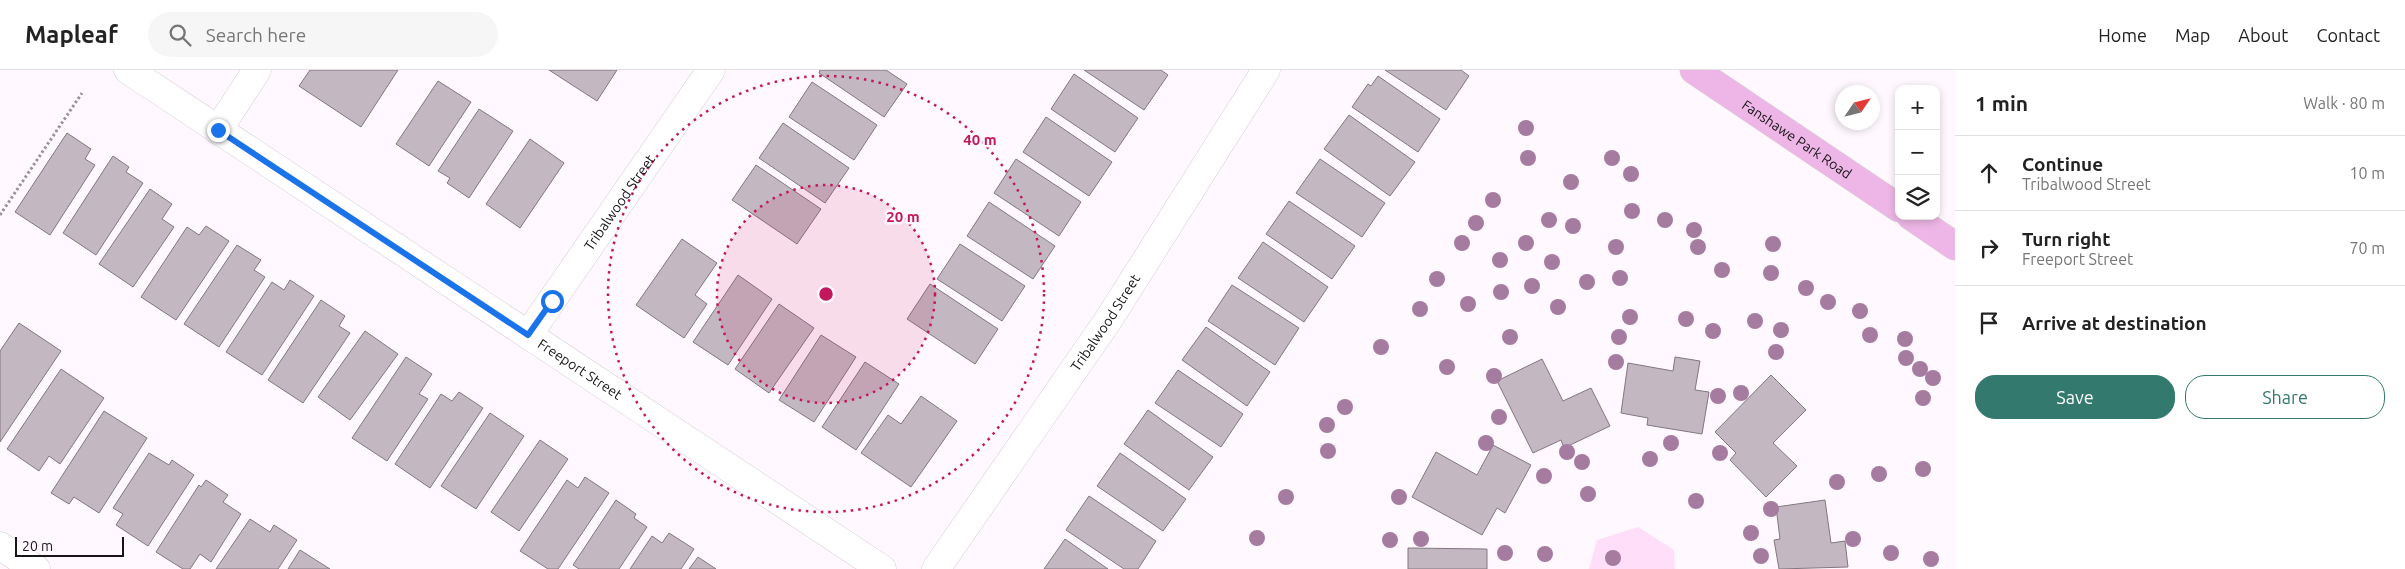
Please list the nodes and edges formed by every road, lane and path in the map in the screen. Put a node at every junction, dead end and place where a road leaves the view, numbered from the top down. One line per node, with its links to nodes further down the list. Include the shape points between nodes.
1 (128, 70): 7 (street, Freeport Street)
2 (257, 70): 7 (street)
3 (711, 70): 12 (street, Tribalwood Street)
4 (1266, 70): 16 (street, Tribalwood Street, via 1108,319)
5 (1694, 70): 8 (main road, Fanshawe Park Road)
6 (82, 93): 9 (path)
7 (218, 130): 12 (street, Freeport Street)
8 (1895, 205)
9 (0, 215)
10 (1917, 220): 11 (main road)
11 (1955, 246)
12 (528, 335): 15 (street, Freeport Street)
13 (0, 546): 14 (street)
14 (36, 569)
15 (882, 569)
16 (936, 569)

